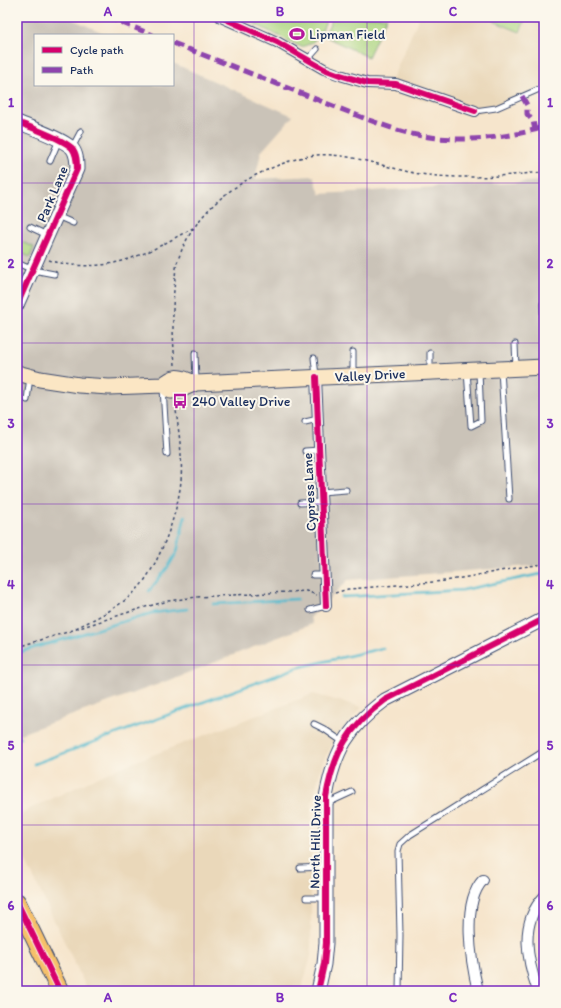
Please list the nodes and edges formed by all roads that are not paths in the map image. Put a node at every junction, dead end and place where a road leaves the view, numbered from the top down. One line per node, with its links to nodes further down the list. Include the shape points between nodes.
1 (221, 17): 3 (street)
2 (317, 48): 3 (lane)
3 (308, 59): 5 (street, via 324,69 353,79 367,83 396,84)
4 (544, 87): 5 (lane, via 496,108)
5 (476, 111)
6 (17, 122): 8 (street, Park Lane)
7 (82, 132): 9 (lane)
8 (59, 140): 9 (street, Park Lane); 10 (lane)
9 (72, 148): 11 (street, Park Lane, via 76,155 77,169)
10 (50, 162)
11 (56, 216): 12 (lane); 14 (street, Park Lane)
12 (73, 223)
13 (30, 227): 14 (lane)
14 (48, 236): 16 (street, Park Lane)
15 (17, 262): 16 (lane)
16 (33, 270): 17 (lane); 19 (street, Park Lane, via 22,289)
17 (54, 274)
18 (543, 304): 20 (lane)
19 (17, 305)
20 (544, 332)
21 (515, 344): 27 (lane)
22 (353, 352): 32 (lane)
23 (195, 353): 34 (lane)
24 (430, 353): 30 (lane)
25 (314, 358): 33 (lane)
26 (544, 367): 27 (main road, Valley Drive)
27 (516, 368): 28 (main road, Valley Drive)
28 (501, 369): 29 (main road, Valley Drive); 44 (lane)
29 (473, 370): 29 (lane, via 471,426 481,421); 30 (main road, Valley Drive)
30 (430, 372): 32 (main road, Valley Drive)
31 (23, 374): 35 (main road, Valley Drive, via 90,386); 36 (lane)
32 (353, 376): 33 (main road, Valley Drive)
33 (316, 377): 34 (main road, Valley Drive); 37 (street, Cypress Lane)
34 (196, 383): 35 (main road, Valley Drive, via 171,391)
35 (163, 385): 41 (lane)
36 (27, 400)
37 (318, 419): 38 (lane); 39 (street, Cypress Lane)
38 (304, 422)
39 (319, 450): 40 (lane); 43 (street, Cypress Lane)
40 (305, 451)
41 (167, 454)
42 (346, 490): 43 (lane)
43 (321, 497): 45 (lane); 47 (street, Cypress Lane)
44 (509, 499)
45 (300, 503)
46 (313, 575): 47 (lane)
47 (325, 575): 48 (street, Cypress Lane)
48 (326, 606): 49 (lane)
49 (310, 610)
50 (544, 619): 52 (street, North Hill Drive, via 385,700 356,726)
51 (314, 724): 52 (lane)
52 (344, 743): 55 (street, North Hill Drive, via 329,779)
53 (544, 751): 65 (lane, via 410,835 400,844)
54 (352, 792): 55 (lane)
55 (327, 803): 56 (street, North Hill Drive)
56 (326, 867): 57 (lane); 61 (street, North Hill Drive)
57 (300, 868)
58 (483, 880): 66 (street, via 473,896 470,929 472,963)
59 (544, 897): 67 (street, via 536,906 527,933 529,957)
60 (306, 898): 61 (lane)
61 (326, 898): 64 (street, North Hill Drive, via 326,943)
62 (17, 902): 63 (main road)
63 (60, 991)
64 (318, 991)
65 (399, 991)
66 (478, 991)
67 (538, 991)

